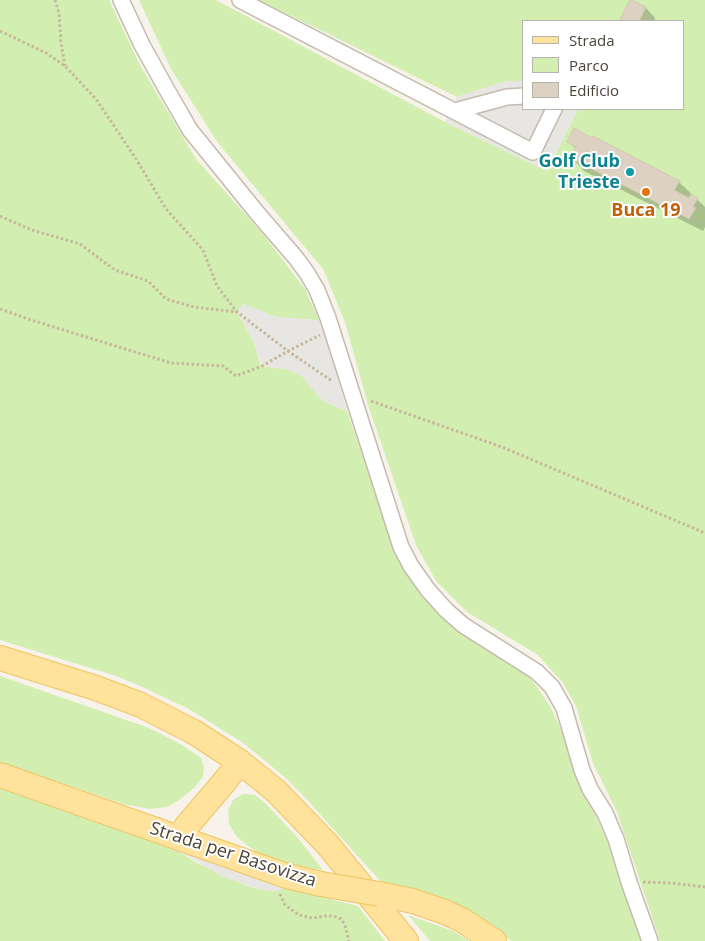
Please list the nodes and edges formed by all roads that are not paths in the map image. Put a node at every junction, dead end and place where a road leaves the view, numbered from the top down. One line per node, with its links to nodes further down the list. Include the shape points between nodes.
1 (121, 0): 12 (street, via 150,60 190,130 296,258 317,290 401,547 411,566 446,610 463,625 537,672 552,687 564,708 582,770 616,839)
2 (240, 0): 5 (street)
3 (522, 96): 5 (street)
4 (554, 110): 5 (street, via 533,152)
5 (455, 111)
6 (0, 658): 7 (main road, via 141,705 194,732)
7 (240, 762): 9 (main road); 10 (main road, via 276,791 328,845)
8 (0, 775): 9 (main road, Strada per Basovizza)
9 (180, 838): 11 (main road, Strada per Basovizza, bridge, via 281,874 413,902 454,916)
10 (406, 941)
11 (494, 941)
12 (650, 941)

